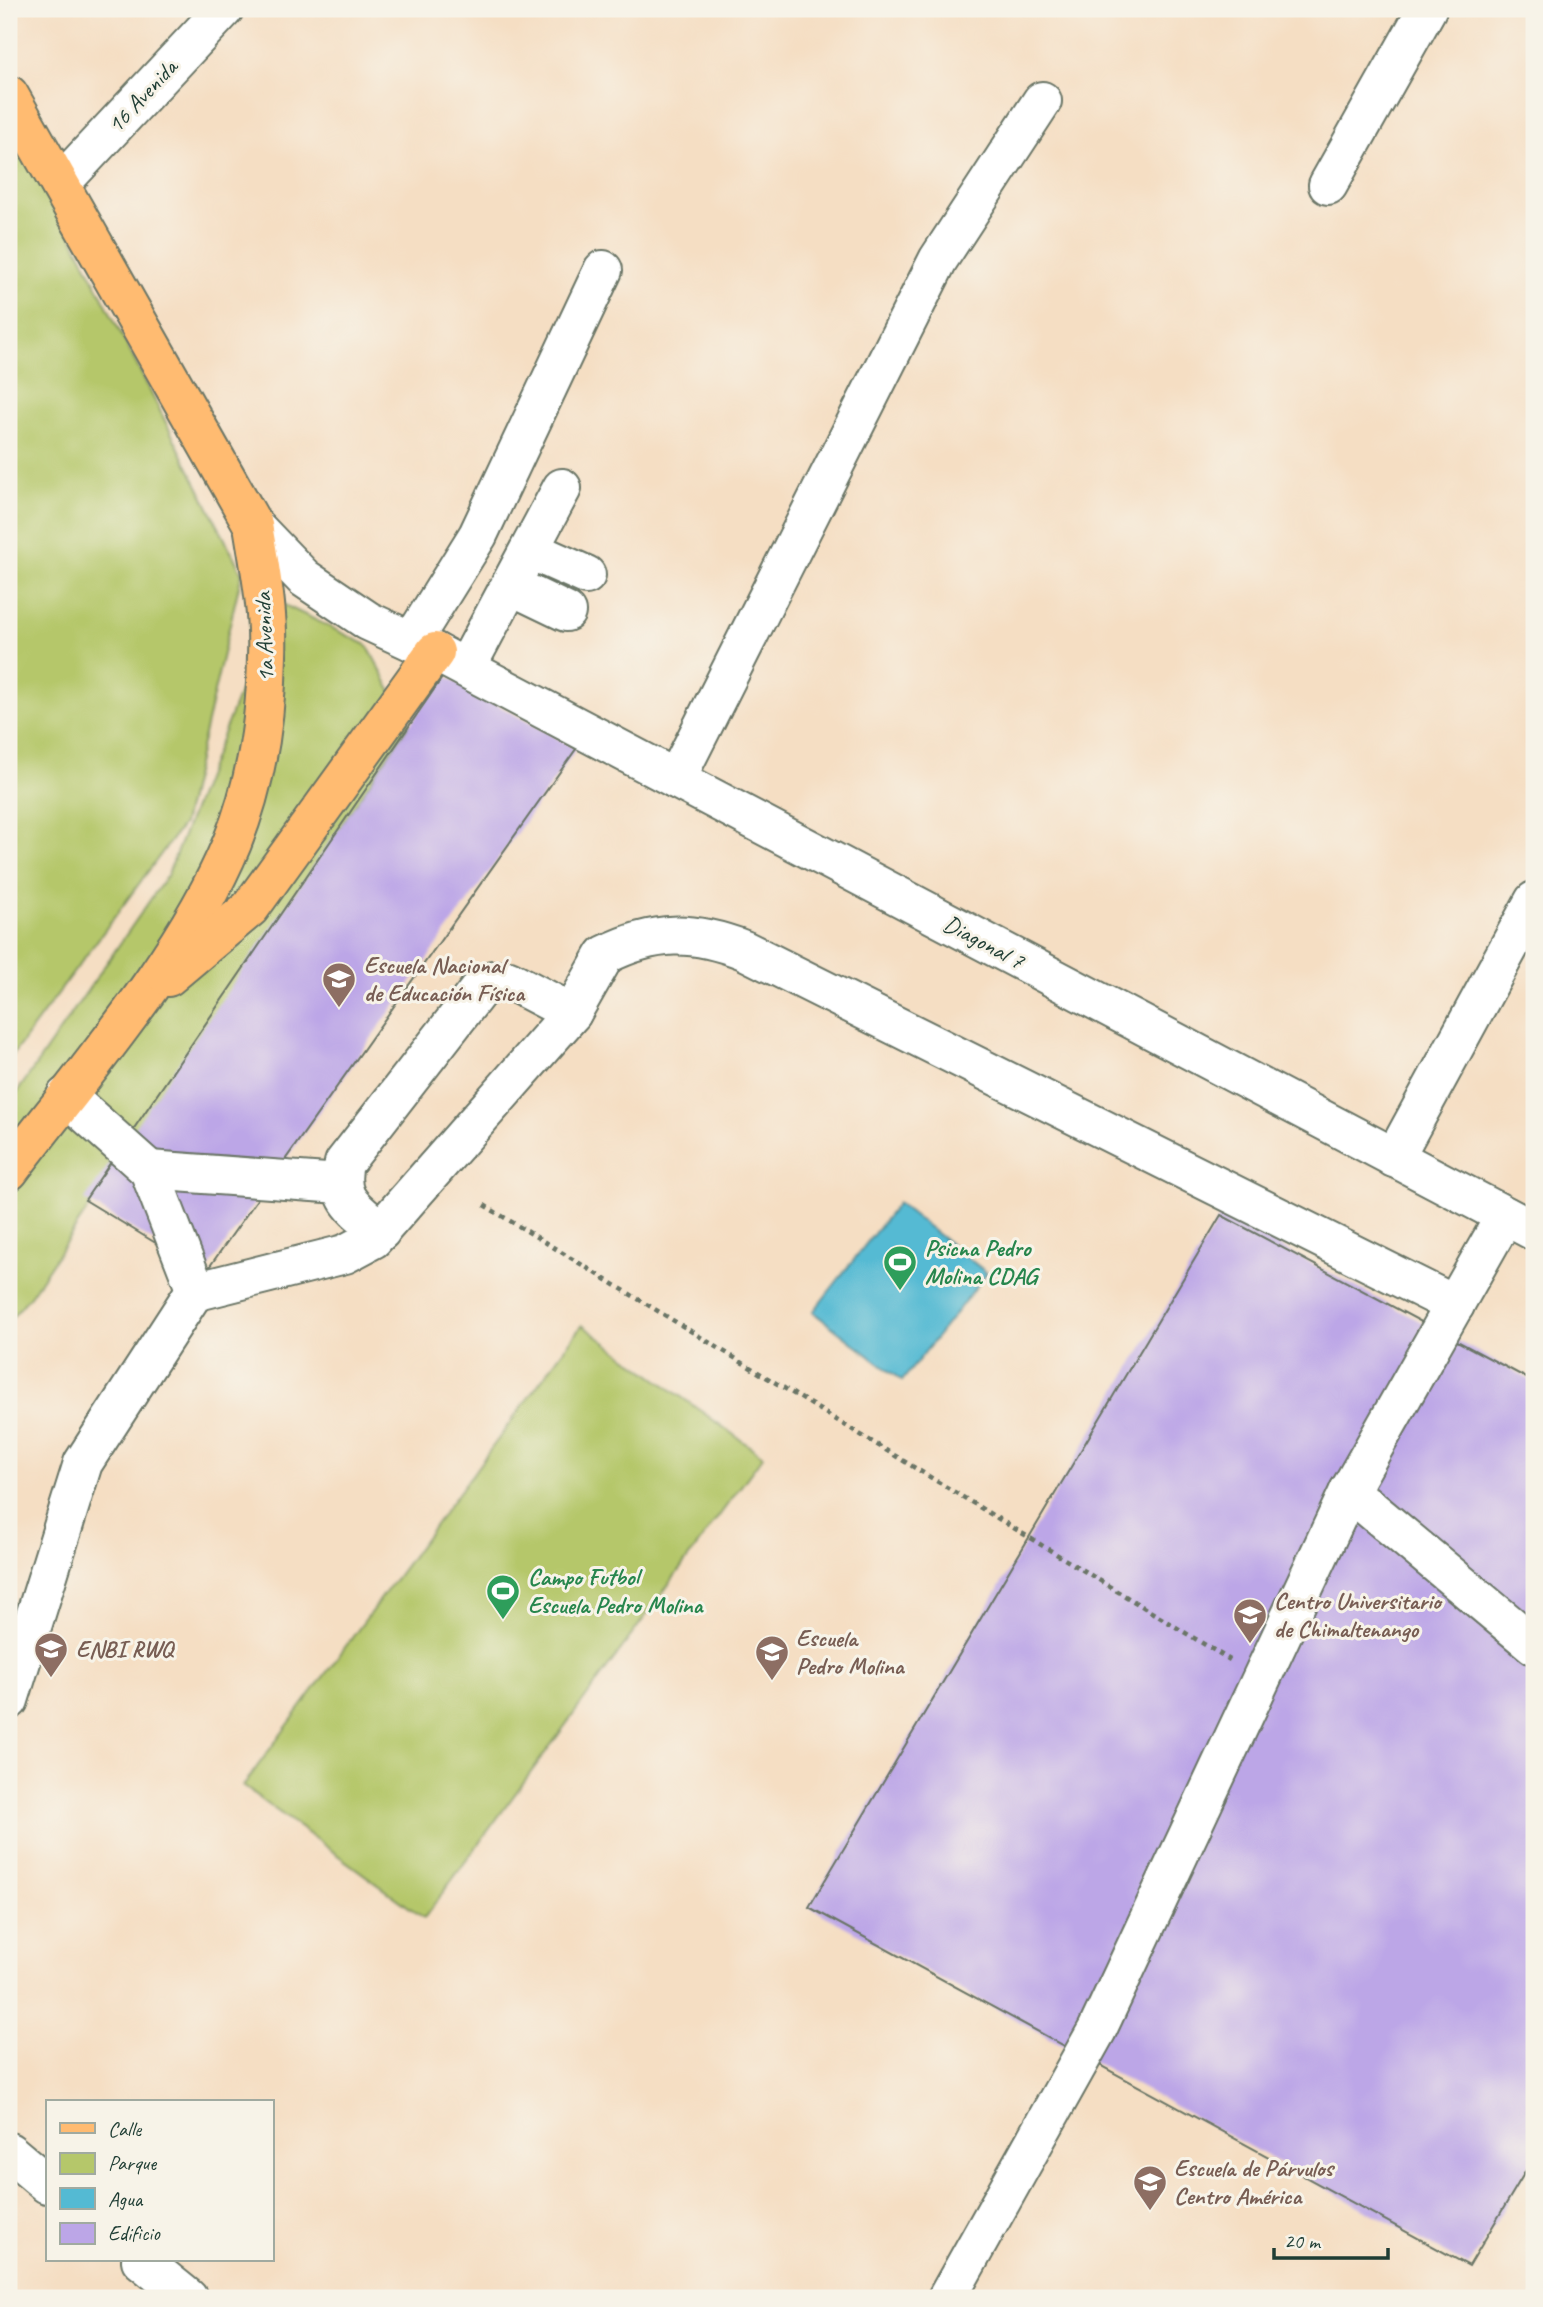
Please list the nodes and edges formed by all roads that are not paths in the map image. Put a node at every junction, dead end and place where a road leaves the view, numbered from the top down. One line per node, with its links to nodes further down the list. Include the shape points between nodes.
1 (224, 9): 5 (street, 16 Avenida)
2 (1427, 9): 6 (street)
3 (9, 94): 5 (main road, 1a Avenida)
4 (1042, 101): 15 (street, via 938,260)
5 (60, 184): 9 (main road, 1a Avenida)
6 (1328, 186)
7 (603, 270): 14 (street, via 478,535)
8 (562, 488): 10 (street)
9 (253, 525): 14 (street, Diagonal 7, via 304,578 368,621); 17 (main road, 1a Avenida, via 268,654 252,780 232,842 210,889)
10 (530, 550): 11 (street); 12 (street)
11 (586, 575)
12 (512, 586): 13 (street); 14 (street)
13 (566, 612)
14 (438, 654): 15 (street, Diagonal 7); 17 (main road, via 250,908)
15 (676, 779): 20 (street, Diagonal 7)
16 (1534, 901): 20 (street)
17 (140, 1001): 19 (main road, 1a Avenida)
18 (572, 1013): 23 (street, via 509,980 494,980 478,991 344,1163); 25 (street); 27 (street, via 605,955 656,936 682,933 714,938)
19 (66, 1096): 21 (street); 22 (main road, 1a Avenida)
20 (1394, 1158): 24 (street, Diagonal 7)
21 (149, 1170): 23 (street); 26 (street)
22 (9, 1171)
23 (340, 1184): 25 (street, via 347,1202)
24 (1520, 1224): 27 (street)
25 (382, 1231): 26 (street, via 345,1254)
26 (196, 1292): 30 (street, via 173,1320 83,1463)
27 (1455, 1305): 28 (street)
28 (1349, 1491): 29 (street); 35 (street, via 1097,2030)
29 (1534, 1645)
30 (9, 1700)
31 (9, 2152): 32 (street)
32 (46, 2183)
33 (143, 2262): 34 (street)
34 (188, 2298)
35 (947, 2298)

